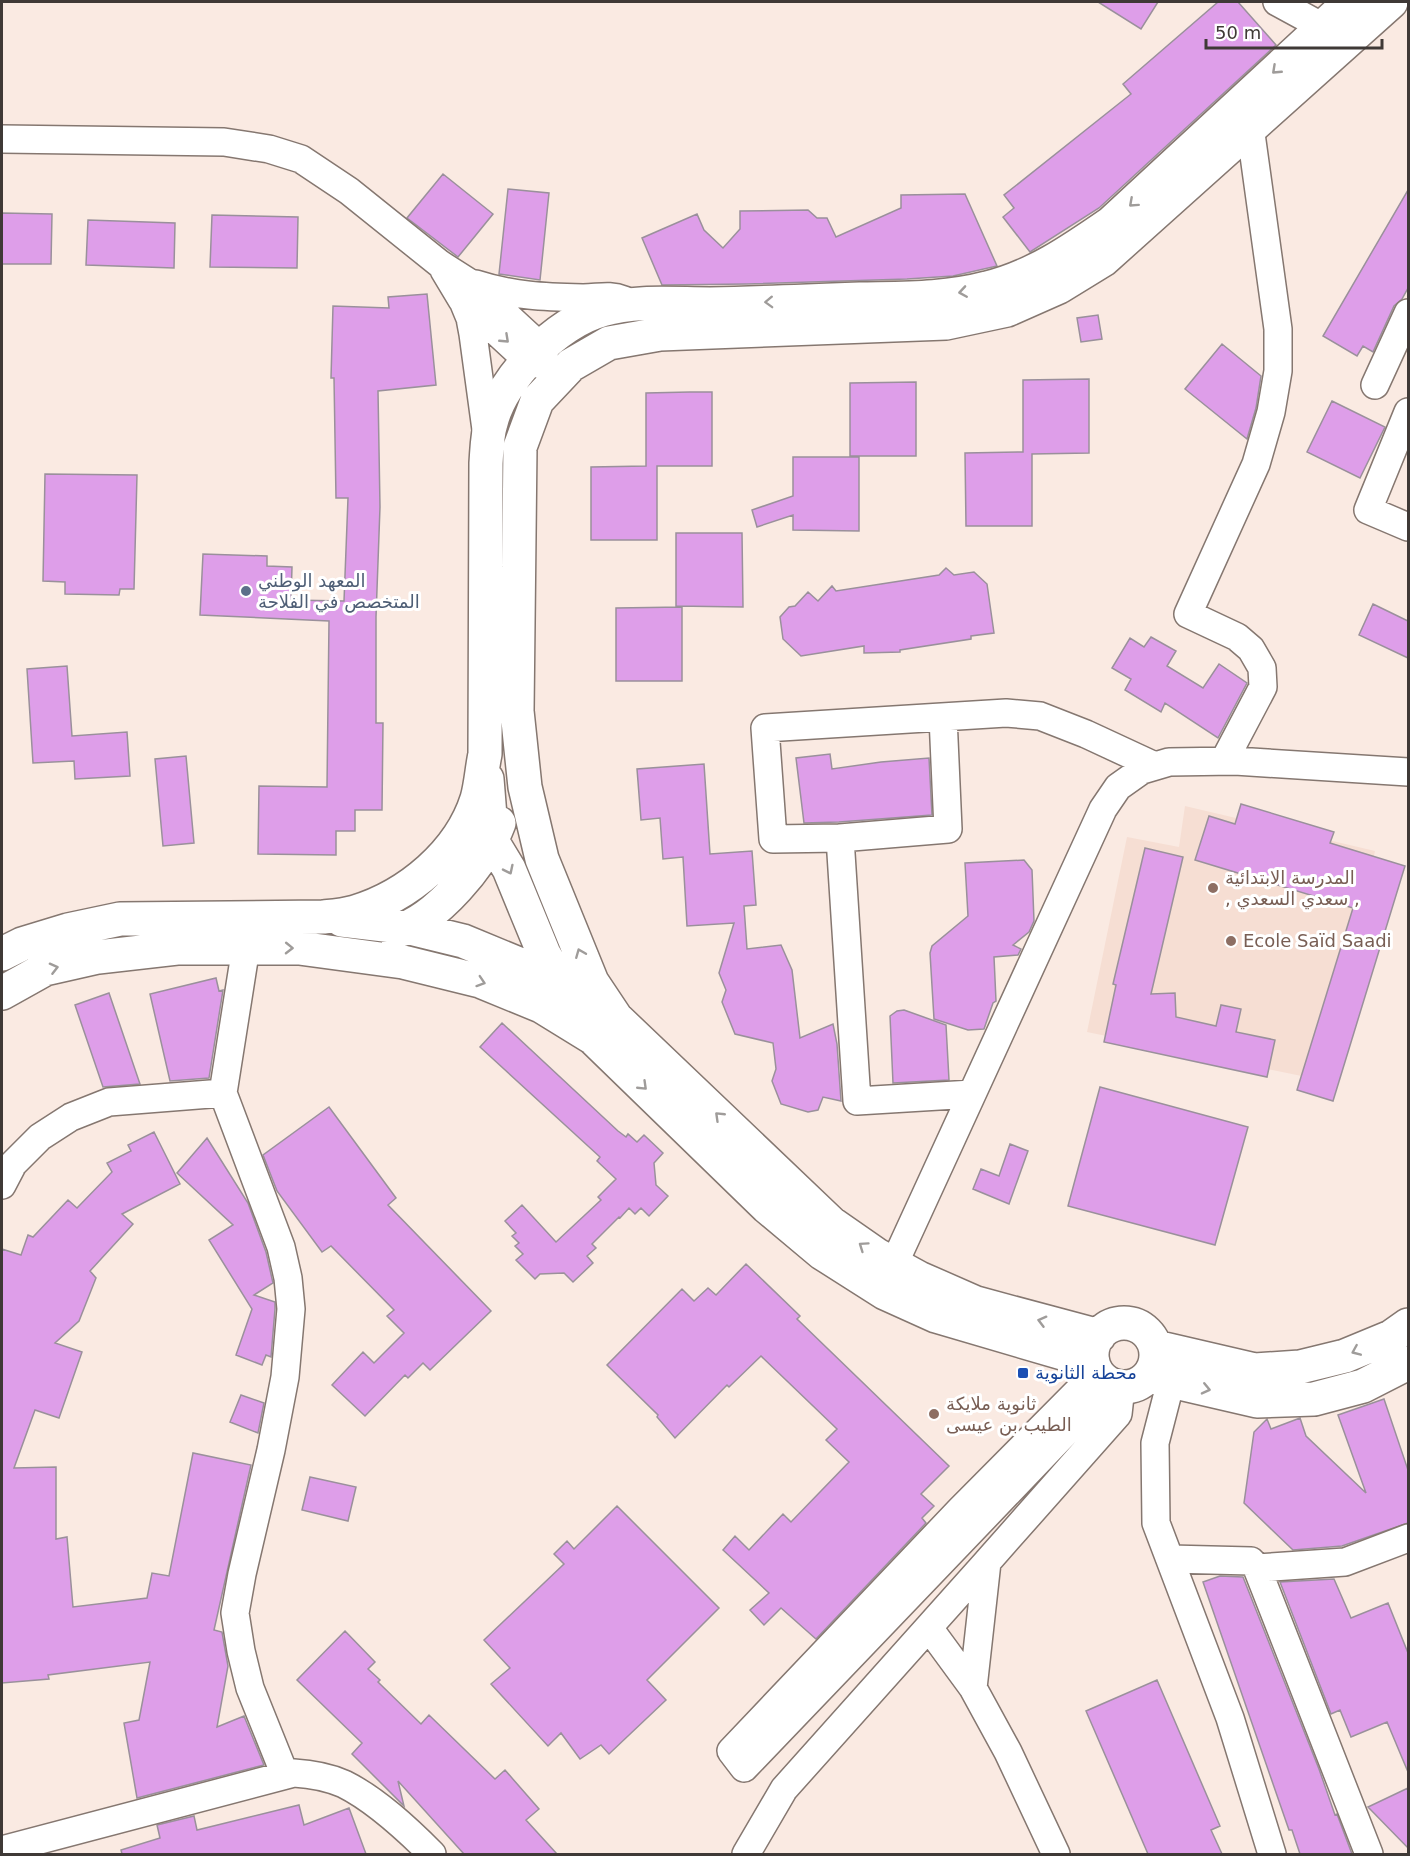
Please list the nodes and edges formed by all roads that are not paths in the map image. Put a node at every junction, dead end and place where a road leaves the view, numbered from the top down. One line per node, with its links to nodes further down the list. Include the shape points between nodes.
1 (1277, 2): 4 (street)
2 (1350, 2): 4 (street)
3 (1391, 2): 5 (street)
4 (1323, 27): 5 (street, one-way to 5)
5 (1248, 113): 8 (street, one-way to 8, via 1075,248 1034,271 987,288 934,296); 10 (street, via 1103,260 1059,287 1007,310 946,323 660,334); 18 (street, via 1278,329 1278,371 1256,464 1188,614 1237,637 1251,649 1262,668 1263,687)
6 (2, 139): 7 (street, via 224,142 301,159 349,191 440,264)
7 (466, 291): 8 (street, via 612,296); 10 (street, via 530,337); 13 (street)
8 (634, 304): 10 (street, via 601,310 570,325)
9 (1408, 313): 11 (street)
10 (546, 360): 13 (street, via 503,393 491,422); 17 (street, via 537,401 520,447 517,711)
11 (1375, 386)
12 (1408, 416): 14 (street, via 1368,510)
13 (488, 443): 16 (street)
14 (1408, 527)
15 (944, 717): 19 (street, via 1006,712 1040,716); 21 (street, via 948,829); 21 (street, via 765,728 772,839)
16 (484, 754): 22 (street); 23 (street, via 477,799 460,835 429,872 390,898 354,913)
17 (522, 757): 22 (street); 30 (street, one-way to 17, via 592,982 542,859)
18 (1224, 761): 19 (street); 20 (street)
19 (1155, 766): 32 (street, via 1118,787 1103,809)
20 (1408, 772)
21 (840, 838): 32 (street, via 857,1101)
22 (492, 841): 24 (street, via 443,902); 28 (street, one-way to 28, via 509,869 544,954)
23 (323, 917): 24 (street); 25 (street)
24 (410, 928): 26 (street); 28 (street, via 463,940)
25 (248, 933): 26 (street, one-way to 26); 27 (street, via 120,919 68,930); 29 (street, one-way to 25, via 45,969); 31 (street)
26 (327, 952): 30 (street, one-way to 30, via 403,962 480,981)
27 (2, 954)
28 (560, 981): 30 (street, via 579,1018)
29 (2, 993)
30 (605, 1028): 34 (street, via 767,1207 822,1253)
31 (223, 1092): 33 (street, via 109,1102 71,1117 40,1137 13,1164); 46 (street, via 281,1247 291,1309 285,1377 236,1613 250,1688)
32 (972, 1094): 34 (street)
33 (2, 1185)
34 (890, 1279): 37 (street, via 936,1316)
35 (1408, 1325): 37 (street, one-way to 37, via 1391,1337 1345,1356 1300,1367)
36 (1408, 1364): 37 (street, one-way to 36, via 1257,1401 1314,1400 1363,1386)
37 (1125, 1368): 39 (street, via 1155,1443 1156,1523); 40 (street, via 1118,1414); 44 (street); 44 (street, via 952,1518 732,1752 744,1768)
38 (1408, 1538): 41 (street, via 1345,1562)
39 (1170, 1560): 41 (street, via 1251,1561); 51 (street, via 1230,1718)
40 (987, 1562): 42 (street); 43 (street)
41 (1257, 1568): 52 (street)
42 (929, 1628): 43 (street); 45 (street)
43 (973, 1688): 50 (street)
44 (804, 1706): 45 (street)
45 (817, 1753): 49 (street, via 784,1789)
46 (285, 1775): 47 (street); 48 (street, via 315,1774 344,1784 376,1805)
47 (2, 1850)
48 (432, 1854)
49 (746, 1854)
50 (1056, 1854)
51 (1272, 1854)
52 (1369, 1854)

